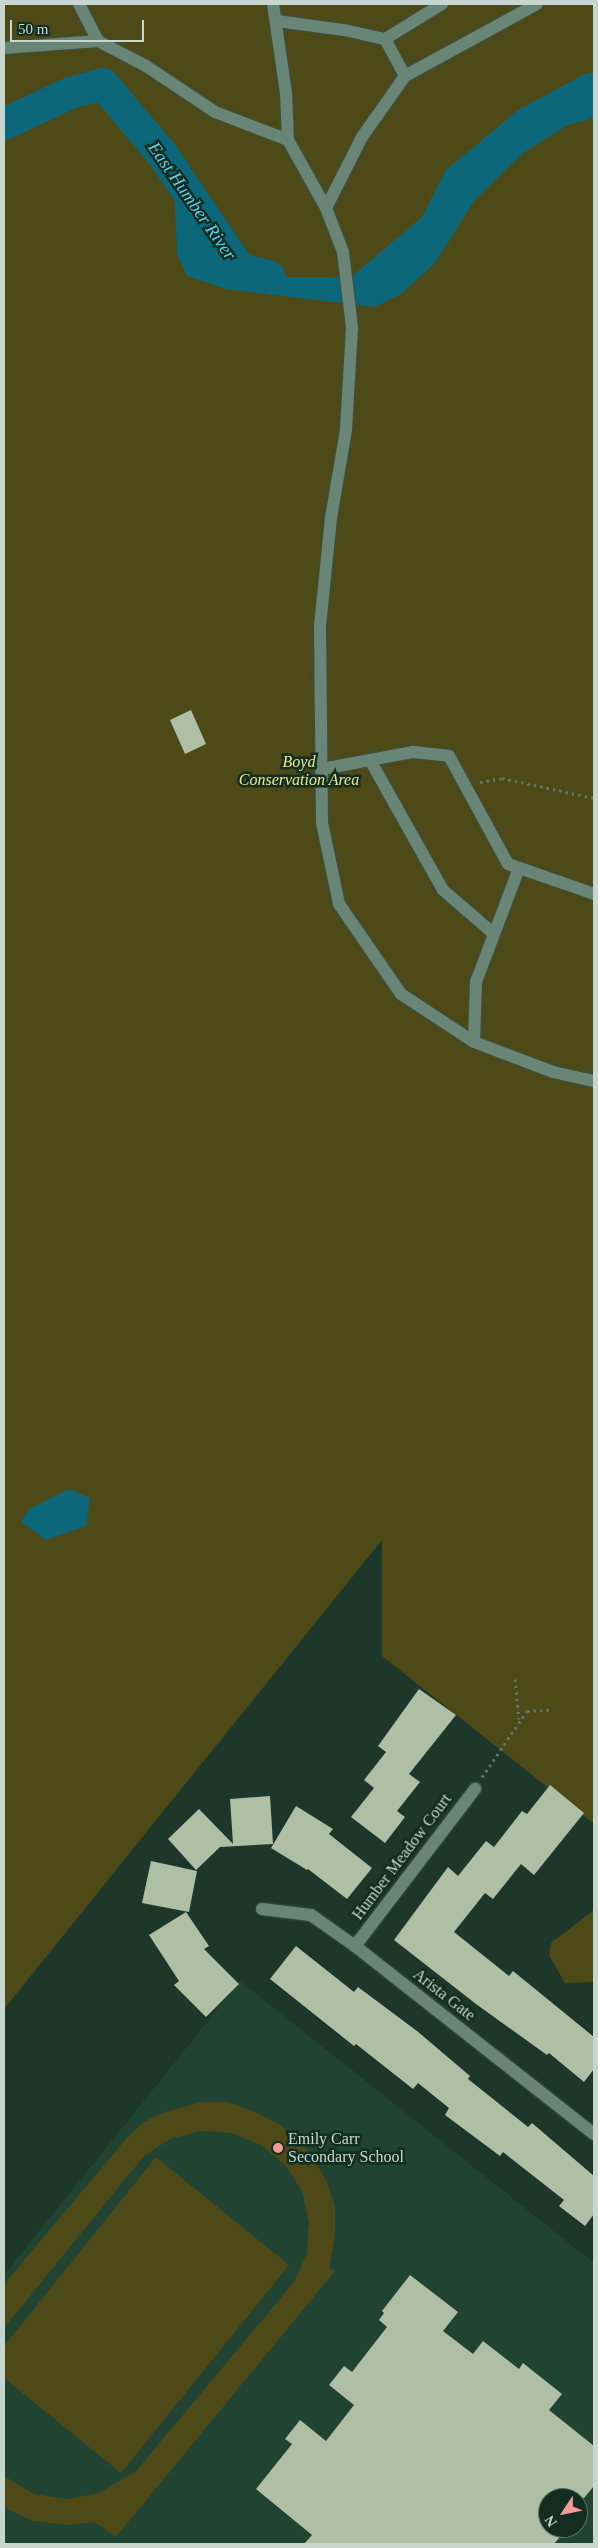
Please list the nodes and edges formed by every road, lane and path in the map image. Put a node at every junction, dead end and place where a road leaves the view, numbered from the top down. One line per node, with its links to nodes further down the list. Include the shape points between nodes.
1 (79, 4): 7 (street)
2 (273, 4): 5 (street)
3 (442, 4): 6 (street)
4 (537, 4): 9 (street)
5 (277, 21): 6 (street, via 344,30); 10 (street)
6 (385, 40): 9 (street)
7 (98, 41): 8 (street); 10 (street, via 146,66 214,112)
8 (4, 48)
9 (405, 76): 11 (street, via 362,137)
10 (288, 140): 11 (street)
11 (326, 208): 13 (street, via 343,252 352,328 346,430 331,518 320,627)
12 (370, 760): 13 (street); 14 (street, via 413,752 449,756); 18 (street, via 443,890)
13 (322, 769): 19 (street, via 322,823 339,904 401,994)
14 (464, 785): 15 (path, via 502,778); 16 (street, via 508,864)
15 (594, 798)
16 (519, 868): 17 (street); 18 (street)
17 (594, 894)
18 (494, 934): 19 (street, via 476,982)
19 (474, 1042): 20 (street, via 553,1072)
20 (594, 1081)
21 (515, 1679): 23 (path)
22 (549, 1710): 23 (path, via 526,1711)
23 (519, 1720): 24 (path)
24 (475, 1789): 26 (street, Humber Meadow Court)
25 (262, 1909): 26 (street, Arista Gate, via 311,1915)
26 (355, 1946): 27 (street, Arista Gate)
27 (594, 2134)

